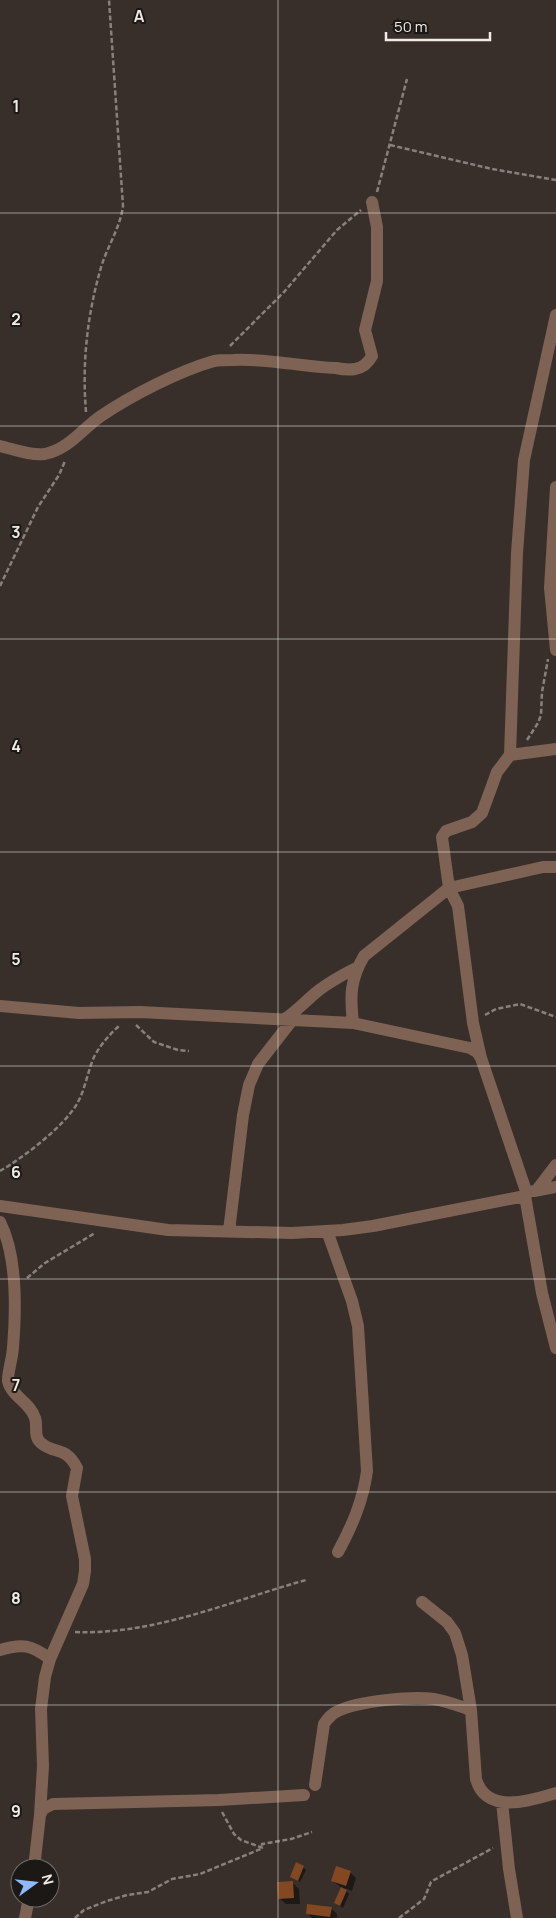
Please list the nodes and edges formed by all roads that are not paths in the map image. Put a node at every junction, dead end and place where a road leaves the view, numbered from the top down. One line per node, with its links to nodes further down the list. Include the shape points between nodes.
1 (372, 202): 3 (street, via 377,227 377,281 365,324 372,356 365,365 354,369 250,359 217,361 175,376 120,405 60,448 44,454)
2 (556, 315): 7 (street, via 524,460 517,553)
3 (0, 446)
4 (556, 487): 5 (street, via 550,588)
5 (555, 648)
6 (556, 749): 7 (street)
7 (514, 754): 10 (street, via 497,772 482,813 472,822 446,831 442,836)
8 (556, 863): 9 (street)
9 (550, 867): 10 (street)
10 (449, 888): 11 (street, via 364,956); 15 (street, via 458,906 473,1023)
11 (358, 967): 13 (street, via 313,995); 14 (street, via 352,983)
12 (0, 1006): 13 (street, via 136,1017)
13 (289, 1019): 14 (street); 22 (street, via 258,1064 249,1085)
14 (353, 1023): 15 (street, via 470,1048)
15 (481, 1058): 18 (street)
16 (556, 1165): 18 (street)
17 (556, 1187): 18 (street)
18 (530, 1193): 21 (street, via 373,1226); 23 (street, via 542,1293)
19 (0, 1206): 22 (street, via 115,1224)
20 (0, 1222): 27 (street, via 10,1253 14,1286 13,1348 8,1380 35,1417 36,1438 45,1446 70,1456 77,1468 72,1496 85,1571 78,1599)
21 (328, 1231): 22 (street); 24 (street, via 358,1326 367,1472 364,1492)
22 (229, 1232)
23 (556, 1348)
24 (338, 1552)
25 (422, 1602): 28 (street, via 447,1622 455,1633)
26 (0, 1650): 27 (street, via 19,1644)
27 (50, 1659): 33 (street, via 41,1710 43,1766)
28 (471, 1710): 29 (street, via 433,1699 417,1699 357,1704 338,1711 324,1724); 32 (street, via 479,1788)
29 (315, 1785)
30 (556, 1793): 32 (street, via 514,1804)
31 (304, 1795): 33 (street, via 60,1803 48,1807)
32 (502, 1802): 35 (street)
33 (40, 1815): 34 (street)
34 (35, 1858)
35 (517, 1918)

